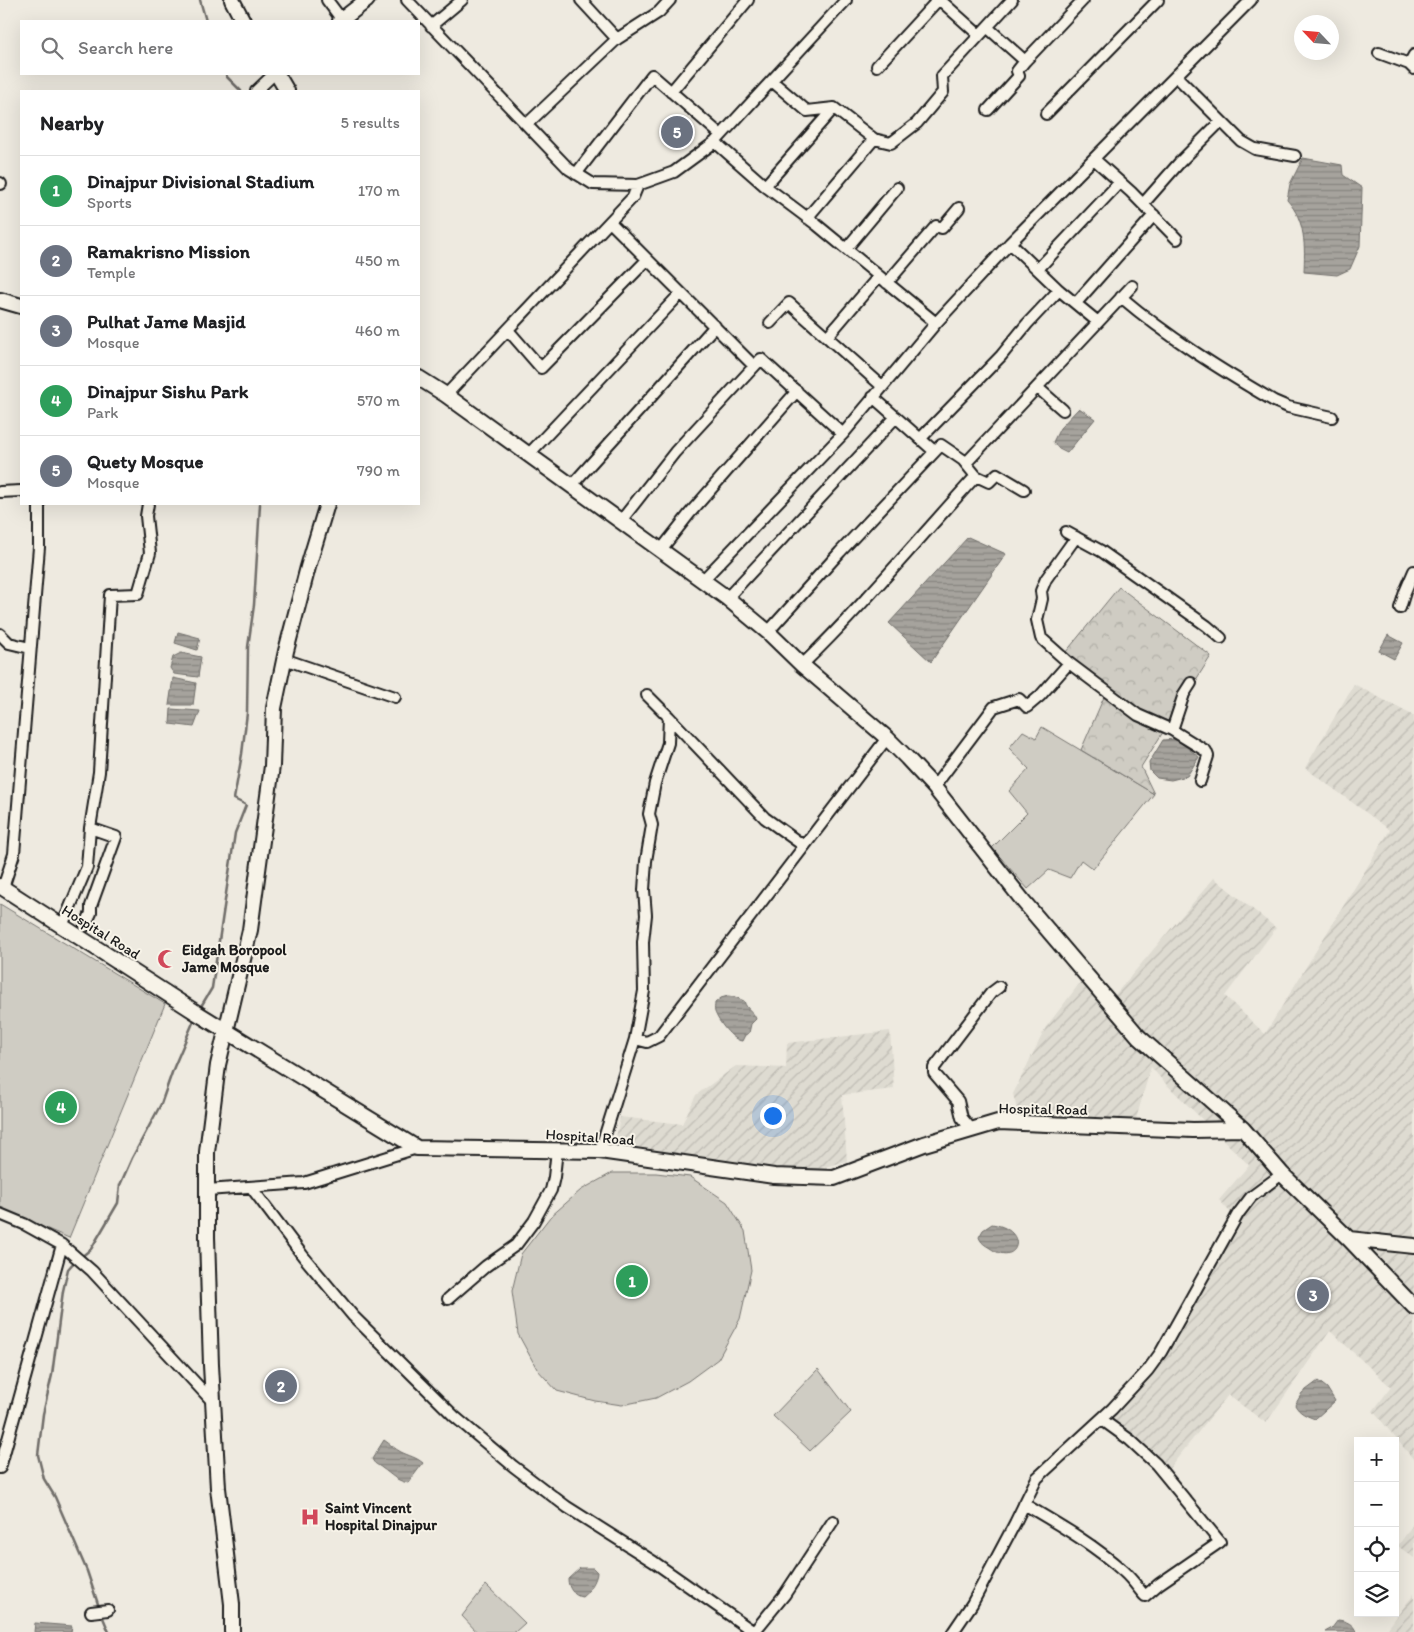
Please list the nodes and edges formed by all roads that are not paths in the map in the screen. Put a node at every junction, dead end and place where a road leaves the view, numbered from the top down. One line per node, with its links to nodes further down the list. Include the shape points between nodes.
1 (232, 0): 15 (street)
2 (328, 0): 16 (street)
3 (367, 0): 16 (street)
4 (406, 0): 17 (street)
5 (462, 0): 17 (street)
6 (581, 0): 20 (street)
7 (669, 0): 20 (street, via 659,12)
8 (748, 0): 32 (street)
9 (846, 0): 29 (street)
10 (939, 0): 19 (street); 24 (street)
11 (1012, 0): 18 (street)
12 (1083, 0): 23 (street)
13 (1158, 0): 35 (street)
14 (1251, 0): 28 (street)
15 (242, 20)
16 (341, 20)
17 (431, 26): 37 (street)
18 (987, 27): 19 (street); 23 (street)
19 (979, 35): 39 (street, via 942,76 944,92 917,123 891,143)
20 (617, 39): 37 (street)
21 (1378, 53): 25 (street)
22 (1414, 55): 25 (street)
23 (1025, 61): 34 (street, via 1017,71 1019,76)
24 (877, 66)
25 (1411, 67)
26 (275, 75): 30 (street)
27 (277, 75): 31 (street)
28 (1176, 76): 36 (street); 41 (street)
29 (772, 81): 33 (street, via 807,111); 38 (street)
30 (257, 90)
31 (287, 90)
32 (671, 92): 38 (street); 42 (street, via 652,75)
33 (834, 108): 39 (street); 45 (street)
34 (988, 110)
35 (1046, 114)
36 (1221, 121): 40 (street, via 1241,141 1255,149); 47 (street)
37 (526, 124): 42 (street)
38 (718, 138): 44 (street, via 674,172); 45 (street)
39 (874, 139): 50 (street)
40 (1295, 156)
41 (1094, 159): 43 (street); 53 (street)
42 (576, 174): 44 (street, via 592,184)
43 (1120, 182): 47 (street); 56 (street)
44 (638, 185): 51 (street, via 633,197)
45 (765, 186): 50 (street)
46 (897, 188): 54 (street)
47 (1143, 204): 49 (street)
48 (959, 208): 57 (street, via 942,228 936,226)
49 (1154, 215): 52 (street); 63 (street)
50 (807, 218): 54 (street)
51 (610, 222): 55 (street); 69 (street)
52 (1177, 239)
53 (1010, 243): 56 (street); 67 (street)
54 (846, 249): 57 (street)
55 (647, 260): 60 (street); 69 (street, via 541,368)
56 (1038, 269): 59 (street)
57 (883, 279): 67 (street); 70 (street)
58 (1132, 286): 61 (street)
59 (1059, 290): 63 (street); 82 (street, via 1002,356)
60 (680, 293): 68 (street); 84 (street)
61 (1121, 297): 65 (street); 79 (street, via 1190,348 1274,401)
62 (0, 300): 64 (street)
63 (1076, 302): 65 (street)
64 (20, 306)
65 (1098, 322): 74 (street)
66 (770, 323): 70 (street, via 789,302)
67 (936, 323): 73 (street)
68 (714, 326): 71 (street); 87 (street)
69 (508, 330): 76 (street)
70 (827, 336): 73 (street)
71 (754, 366): 75 (street, via 761,359); 94 (street, via 675,452)
72 (420, 379): 76 (street)
73 (882, 386): 77 (street)
74 (1038, 388): 78 (street); 85 (street)
75 (796, 391): 81 (street); 97 (street)
76 (446, 395): 84 (street)
77 (872, 397): 80 (street); 81 (street)
78 (1063, 410)
79 (1332, 417)
80 (896, 418): 82 (street); 100 (street)
81 (843, 434): 99 (street)
82 (920, 439): 83 (street)
83 (934, 451): 85 (street, via 941,445); 102 (street)
84 (528, 455): 87 (street)
85 (966, 463): 86 (street)
86 (976, 476): 88 (street, via 989,482 996,474); 108 (street, via 860,606)
87 (571, 486): 94 (street)
88 (1024, 490)
89 (20, 491): 90 (street)
90 (0, 492)
91 (39, 505): 105 (street, via 39,547)
92 (148, 505): 117 (street, via 150,553 138,594 110,595 98,772)
93 (327, 505): 106 (street)
94 (620, 522): 97 (street)
95 (1066, 532): 96 (street)
96 (1076, 537): 104 (street, via 1101,551); 107 (street, via 1046,579 1037,620 1042,638)
97 (660, 551): 99 (street)
98 (1414, 571): 101 (street)
99 (703, 580): 100 (street)
100 (727, 598): 102 (street)
101 (1400, 608)
102 (768, 632): 108 (street)
103 (0, 634): 105 (street, via 10,643)
104 (1221, 638)
105 (30, 648): 119 (street, via 14,854)
106 (284, 659): 111 (street); 123 (street, via 274,708 272,766 250,930)
107 (1069, 663): 113 (street, via 1138,716); 116 (street, via 1026,707 1018,699 994,707)
108 (802, 665): 114 (street)
109 (1192, 683): 113 (street, via 1184,694)
110 (646, 695): 112 (street)
111 (395, 697)
112 (669, 717): 118 (street, via 765,818); 124 (street, via 668,744 649,814 652,825 644,890 644,991)
113 (1172, 730): 115 (street, via 1206,751 1208,756)
114 (887, 738): 116 (street); 118 (street)
115 (1200, 781)
116 (934, 786): 125 (street, via 1024,902 1138,1036)
117 (90, 828): 120 (street, via 87,867); 121 (street, via 116,837)
118 (804, 846): 124 (street, via 659,1036 647,1042)
119 (2, 887): 120 (street, Hospital Road)
120 (62, 926): 123 (street, Hospital Road)
121 (85, 926)
122 (999, 987): 126 (street, via 934,1068 934,1073 958,1101 962,1118)
123 (226, 1030): 127 (street, Hospital Road); 132 (street, via 218,1065 207,1152)
124 (635, 1039): 129 (street)
125 (1243, 1129): 126 (street, Hospital Road, via 998,1122); 130 (street)
126 (972, 1130): 129 (street, Hospital Road, via 924,1144 834,1178 774,1176)
127 (417, 1148): 128 (street, Hospital Road); 131 (street, via 304,1183)
128 (557, 1150): 129 (street, Hospital Road); 137 (street, via 551,1190 534,1221 516,1245)
129 (600, 1151)
130 (1282, 1174): 134 (street); 140 (street, via 1251,1197 1238,1214 1157,1358)
131 (251, 1187): 132 (street); 147 (street, via 353,1316 461,1422 567,1507 654,1562)
132 (207, 1190): 139 (street)
133 (0, 1214): 136 (street)
134 (1349, 1239): 135 (street); 138 (street)
135 (1414, 1246)
136 (64, 1248): 139 (street, via 92,1271); 141 (street)
137 (448, 1299)
138 (1414, 1307)
139 (213, 1402): 146 (street)
140 (1101, 1419): 142 (street, via 1037,1478); 142 (street, via 1156,1464 1220,1542 1145,1596 1125,1573 1101,1554)
141 (0, 1468)
142 (1024, 1504): 148 (street, via 972,1604)
143 (833, 1521): 147 (street, via 785,1594)
144 (108, 1610): 145 (street)
145 (90, 1612)
146 (232, 1632)
147 (754, 1632)
148 (953, 1632)

